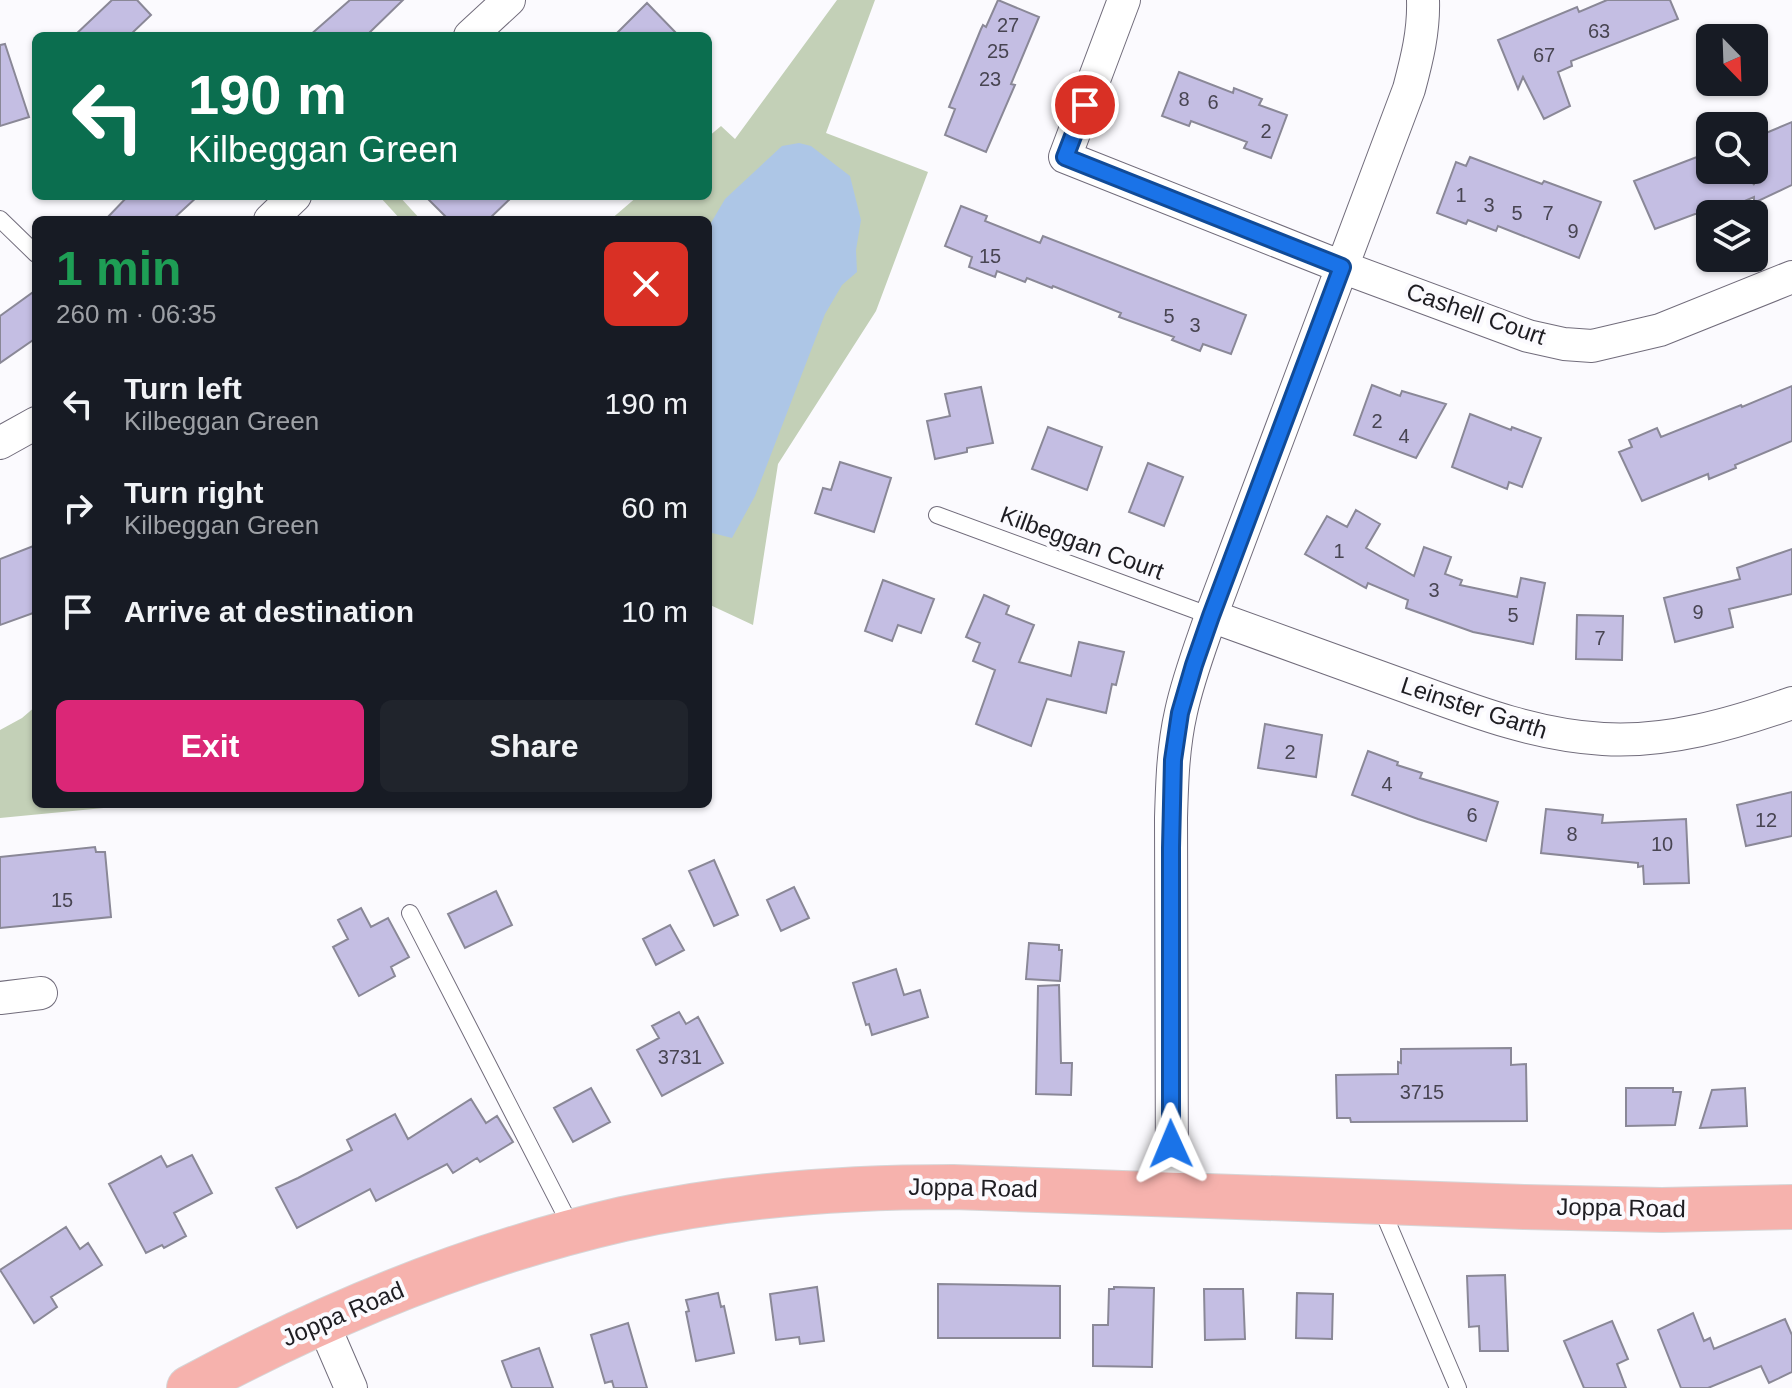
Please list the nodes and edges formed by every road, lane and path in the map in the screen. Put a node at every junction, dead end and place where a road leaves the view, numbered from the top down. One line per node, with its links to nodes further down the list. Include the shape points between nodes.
1 (509, 0): 4 (street)
2 (1124, 0): 9 (street, Cashell Court, via 1065,157)
3 (1423, 0): 9 (street, via 1422,35 1409,89)
4 (474, 32)
5 (291, 200): 6 (street)
6 (274, 216)
7 (0, 219): 8 (lane)
8 (32, 250)
9 (1342, 267): 10 (street, Cashell Court, via 1528,336 1592,346 1660,330); 14 (street)
10 (1792, 277)
11 (32, 425): 12 (street)
12 (0, 443)
13 (937, 515): 14 (lane, Kilbeggan Court)
14 (1211, 616): 15 (street, Leinster Garth, via 1500,720 1558,735 1655,738); 19 (street, via 1180,713 1173,760)
15 (1792, 703)
16 (410, 913): 22 (lane)
17 (41, 993): 18 (street)
18 (0, 998)
19 (1172, 1194): 20 (main road, Joppa Road); 22 (main road, Joppa Road, via 939,1187 822,1191 685,1207)
20 (1379, 1202): 21 (main road, Joppa Road, via 1662,1210); 26 (lane)
21 (1792, 1207)
22 (574, 1232): 23 (main road, Joppa Road, via 457,1268)
23 (322, 1321): 24 (main road, Joppa Road); 25 (street)
24 (189, 1388)
25 (351, 1388)
26 (1458, 1388)

